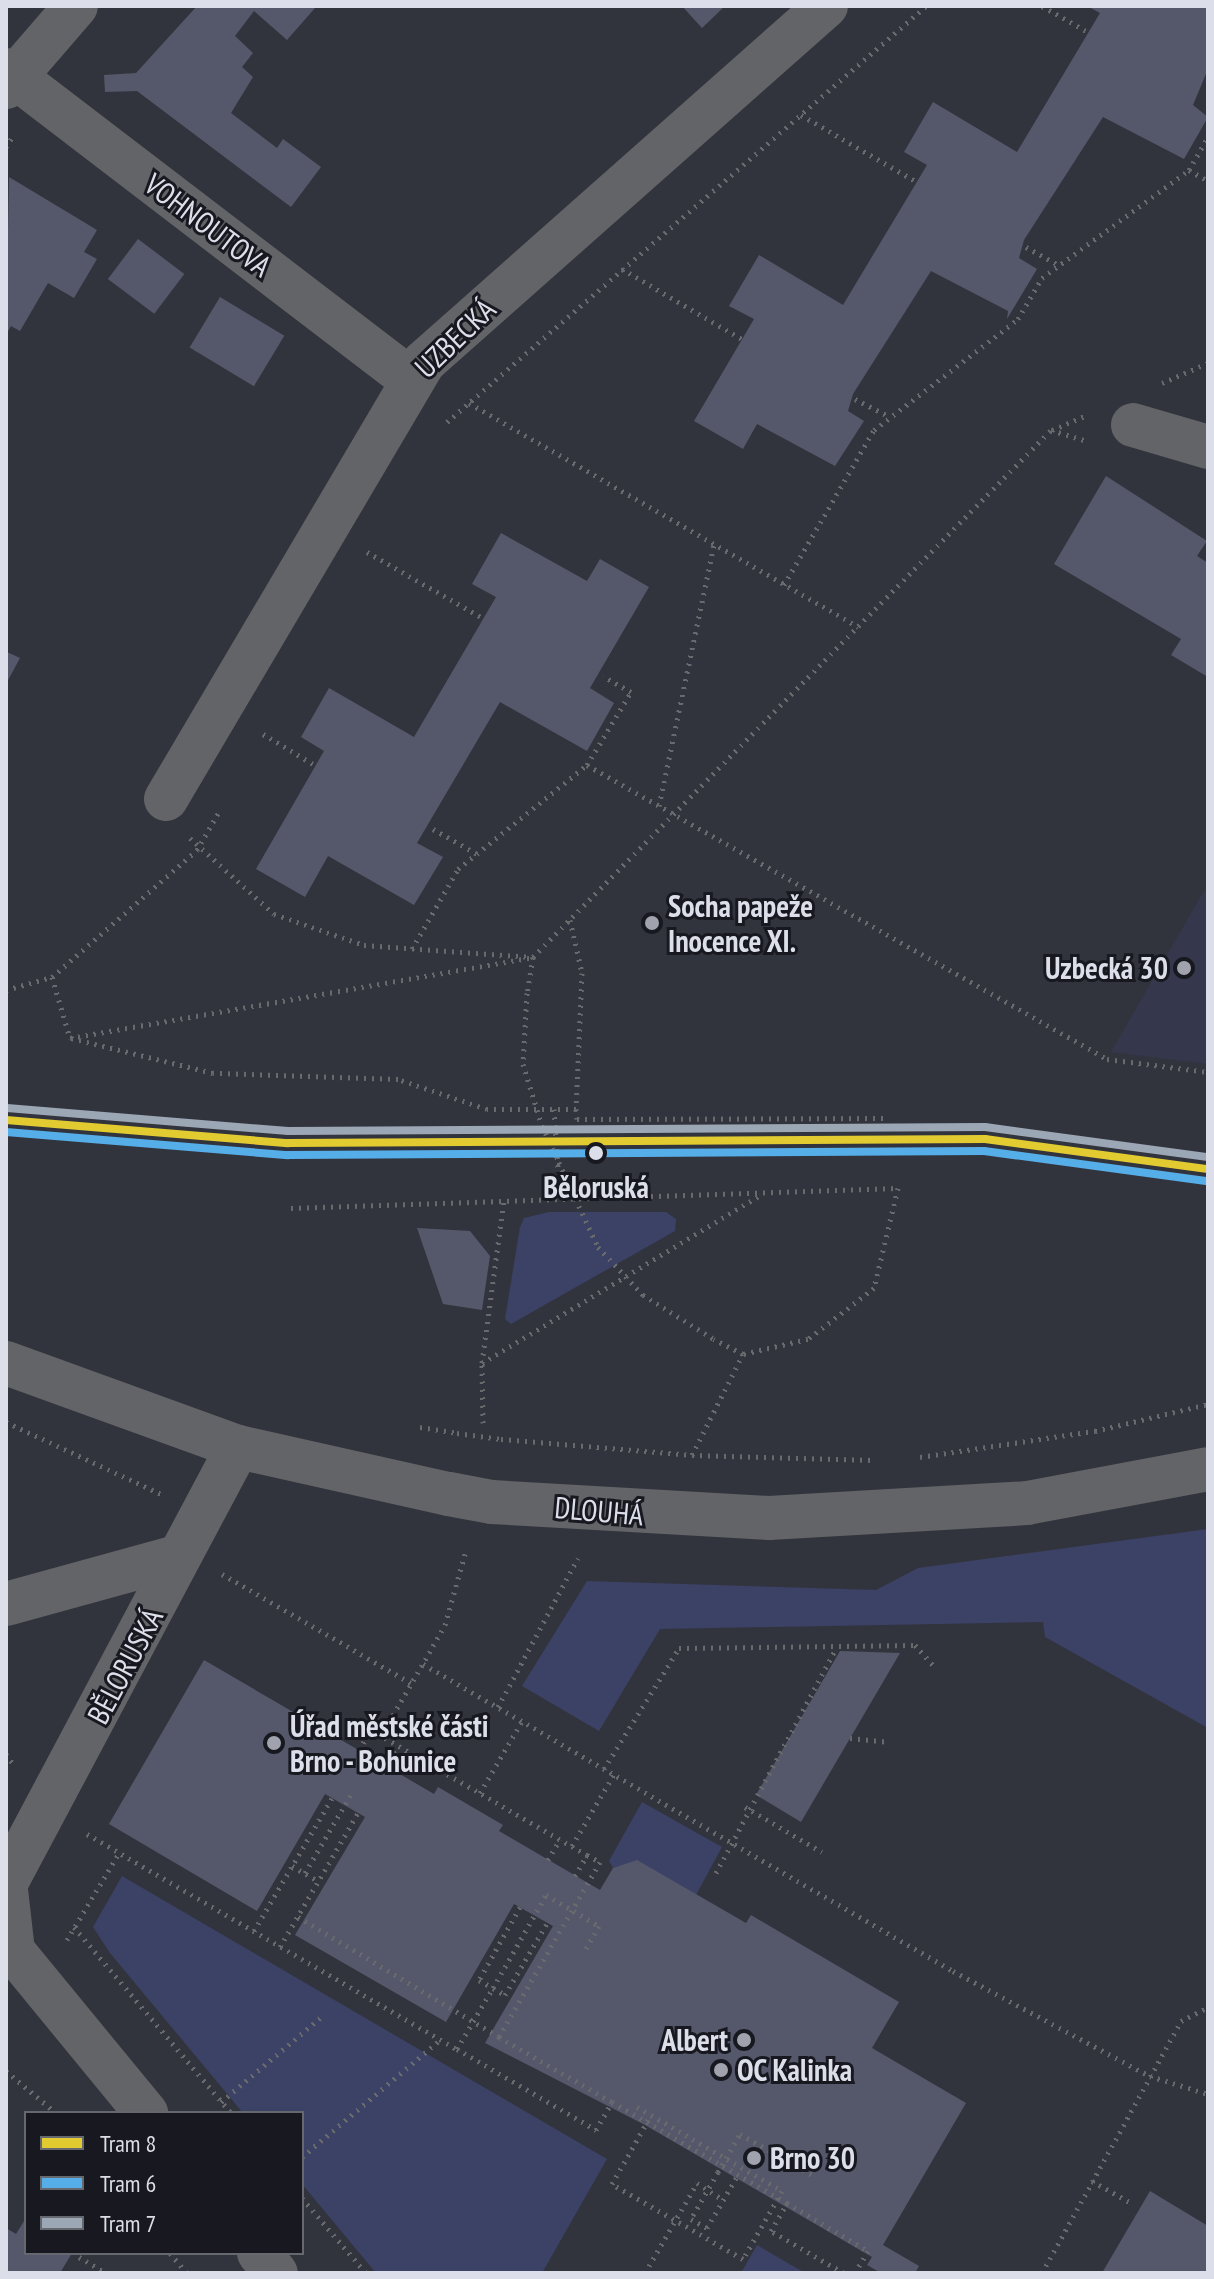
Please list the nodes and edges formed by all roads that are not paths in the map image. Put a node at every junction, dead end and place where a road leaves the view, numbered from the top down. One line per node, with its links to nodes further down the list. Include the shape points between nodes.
1 (76, 6): 3 (street)
2 (826, 6): 4 (street, UZBECKÁ)
3 (8, 78): 4 (street, VOHNOUTOVA)
4 (410, 379): 7 (street, UZBECKÁ)
5 (1133, 425): 6 (street)
6 (1208, 447)
7 (166, 799)
8 (6, 1363): 9 (street, DLOUHÁ)
9 (238, 1447): 10 (street, DLOUHÁ, bridge, via 492,1502 769,1518 1027,1503); 11 (street, BĚLORUSKÁ)
10 (1208, 1469)
11 (177, 1557): 12 (street); 13 (street, BĚLORUSKÁ, via 156,1613)
12 (6, 1604)
13 (6, 1883)
14 (6, 1890): 15 (street, via 13,1951)
15 (144, 2111)
16 (261, 2255): 17 (street)
17 (276, 2273)

